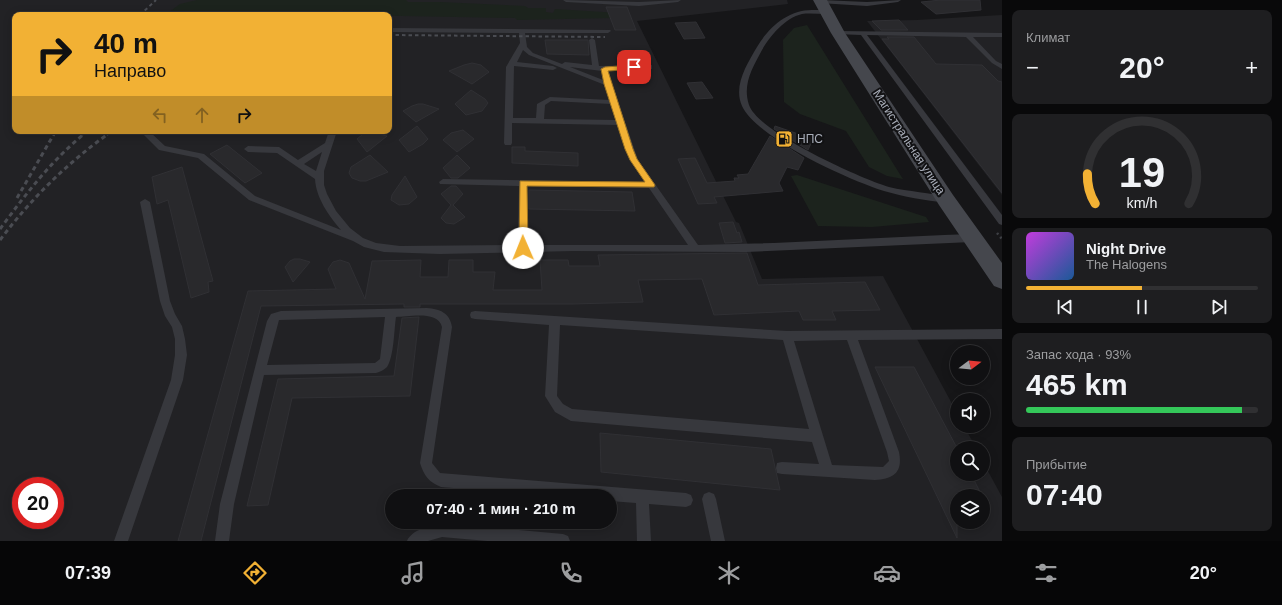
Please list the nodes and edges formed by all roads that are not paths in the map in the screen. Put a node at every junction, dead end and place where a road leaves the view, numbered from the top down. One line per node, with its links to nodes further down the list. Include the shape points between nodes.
1 (566, 0): 2 (lane, via 638,4)
2 (678, 0)
3 (898, 0): 4 (lane)
4 (822, 5): 8 (main road, Магистральная улица); 36 (lane, via 792,16 763,42 746,73 744,99 750,115 765,128 842,172 895,191)
5 (392, 30): 6 (lane)
6 (522, 31): 7 (lane); 13 (lane)
7 (608, 31)
8 (838, 33): 9 (lane); 36 (main road, Магистральная улица)
9 (863, 34): 10 (lane); 38 (lane)
10 (968, 35): 11 (lane); 17 (lane)
11 (1002, 35)
12 (592, 40): 18 (lane)
13 (523, 44): 14 (lane, via 527,51); 15 (lane)
14 (546, 61): 18 (lane); 20 (lane)
15 (511, 63): 20 (lane); 23 (lane)
16 (649, 67): 19 (lane)
17 (1002, 67)
18 (596, 68): 19 (lane)
19 (605, 69): 21 (lane)
20 (569, 70): 21 (lane)
21 (608, 84): 22 (lane)
22 (614, 102): 24 (lane, via 546,100 542,104); 25 (lane)
23 (509, 120): 24 (lane); 28 (lane)
24 (540, 121): 25 (lane)
25 (620, 123): 35 (lane, via 634,160)
26 (147, 134): 40 (lane, via 162,148 201,156 252,198)
27 (332, 134): 29 (lane)
28 (508, 143)
29 (329, 144): 31 (lane); 32 (lane)
30 (248, 149): 31 (lane, via 279,150)
31 (299, 163): 32 (lane)
32 (319, 178): 40 (lane, via 326,202 343,226)
33 (443, 182): 34 (lane)
34 (522, 183): 35 (lane); 41 (lane)
35 (651, 185): 42 (lane)
36 (946, 200): 39 (main road, Магистральная улица)
37 (145, 202): 57 (lane, via 165,301 177,326 181,355 177,380)
38 (1002, 222)
39 (972, 238): 42 (lane); 43 (main road, Магистральная улица)
40 (358, 240): 41 (lane, via 374,248 386,250 486,251)
41 (523, 248): 42 (lane)
42 (695, 248)
43 (1002, 280)
44 (391, 312): 50 (lane, via 275,317); 50 (lane, via 385,360 376,368); 54 (lane, via 433,313 444,318 446,322 426,463 428,472 434,478 441,481)
45 (475, 315): 46 (lane)
46 (555, 321): 49 (lane); 51 (lane, via 551,396 560,410 571,415)
47 (1002, 334): 48 (lane)
48 (851, 335): 49 (lane); 53 (lane, via 894,452 895,462 885,473)
49 (787, 336): 51 (lane)
50 (260, 370): 58 (lane, via 227,504)
51 (816, 436): 53 (lane)
52 (782, 468): 53 (lane)
53 (827, 471)
54 (642, 497): 55 (lane); 61 (lane)
55 (686, 500)
56 (709, 500): 62 (lane)
57 (121, 541)
58 (222, 541)
59 (414, 541): 60 (lane, via 442,530)
60 (564, 541)
61 (644, 541)
62 (718, 541)

